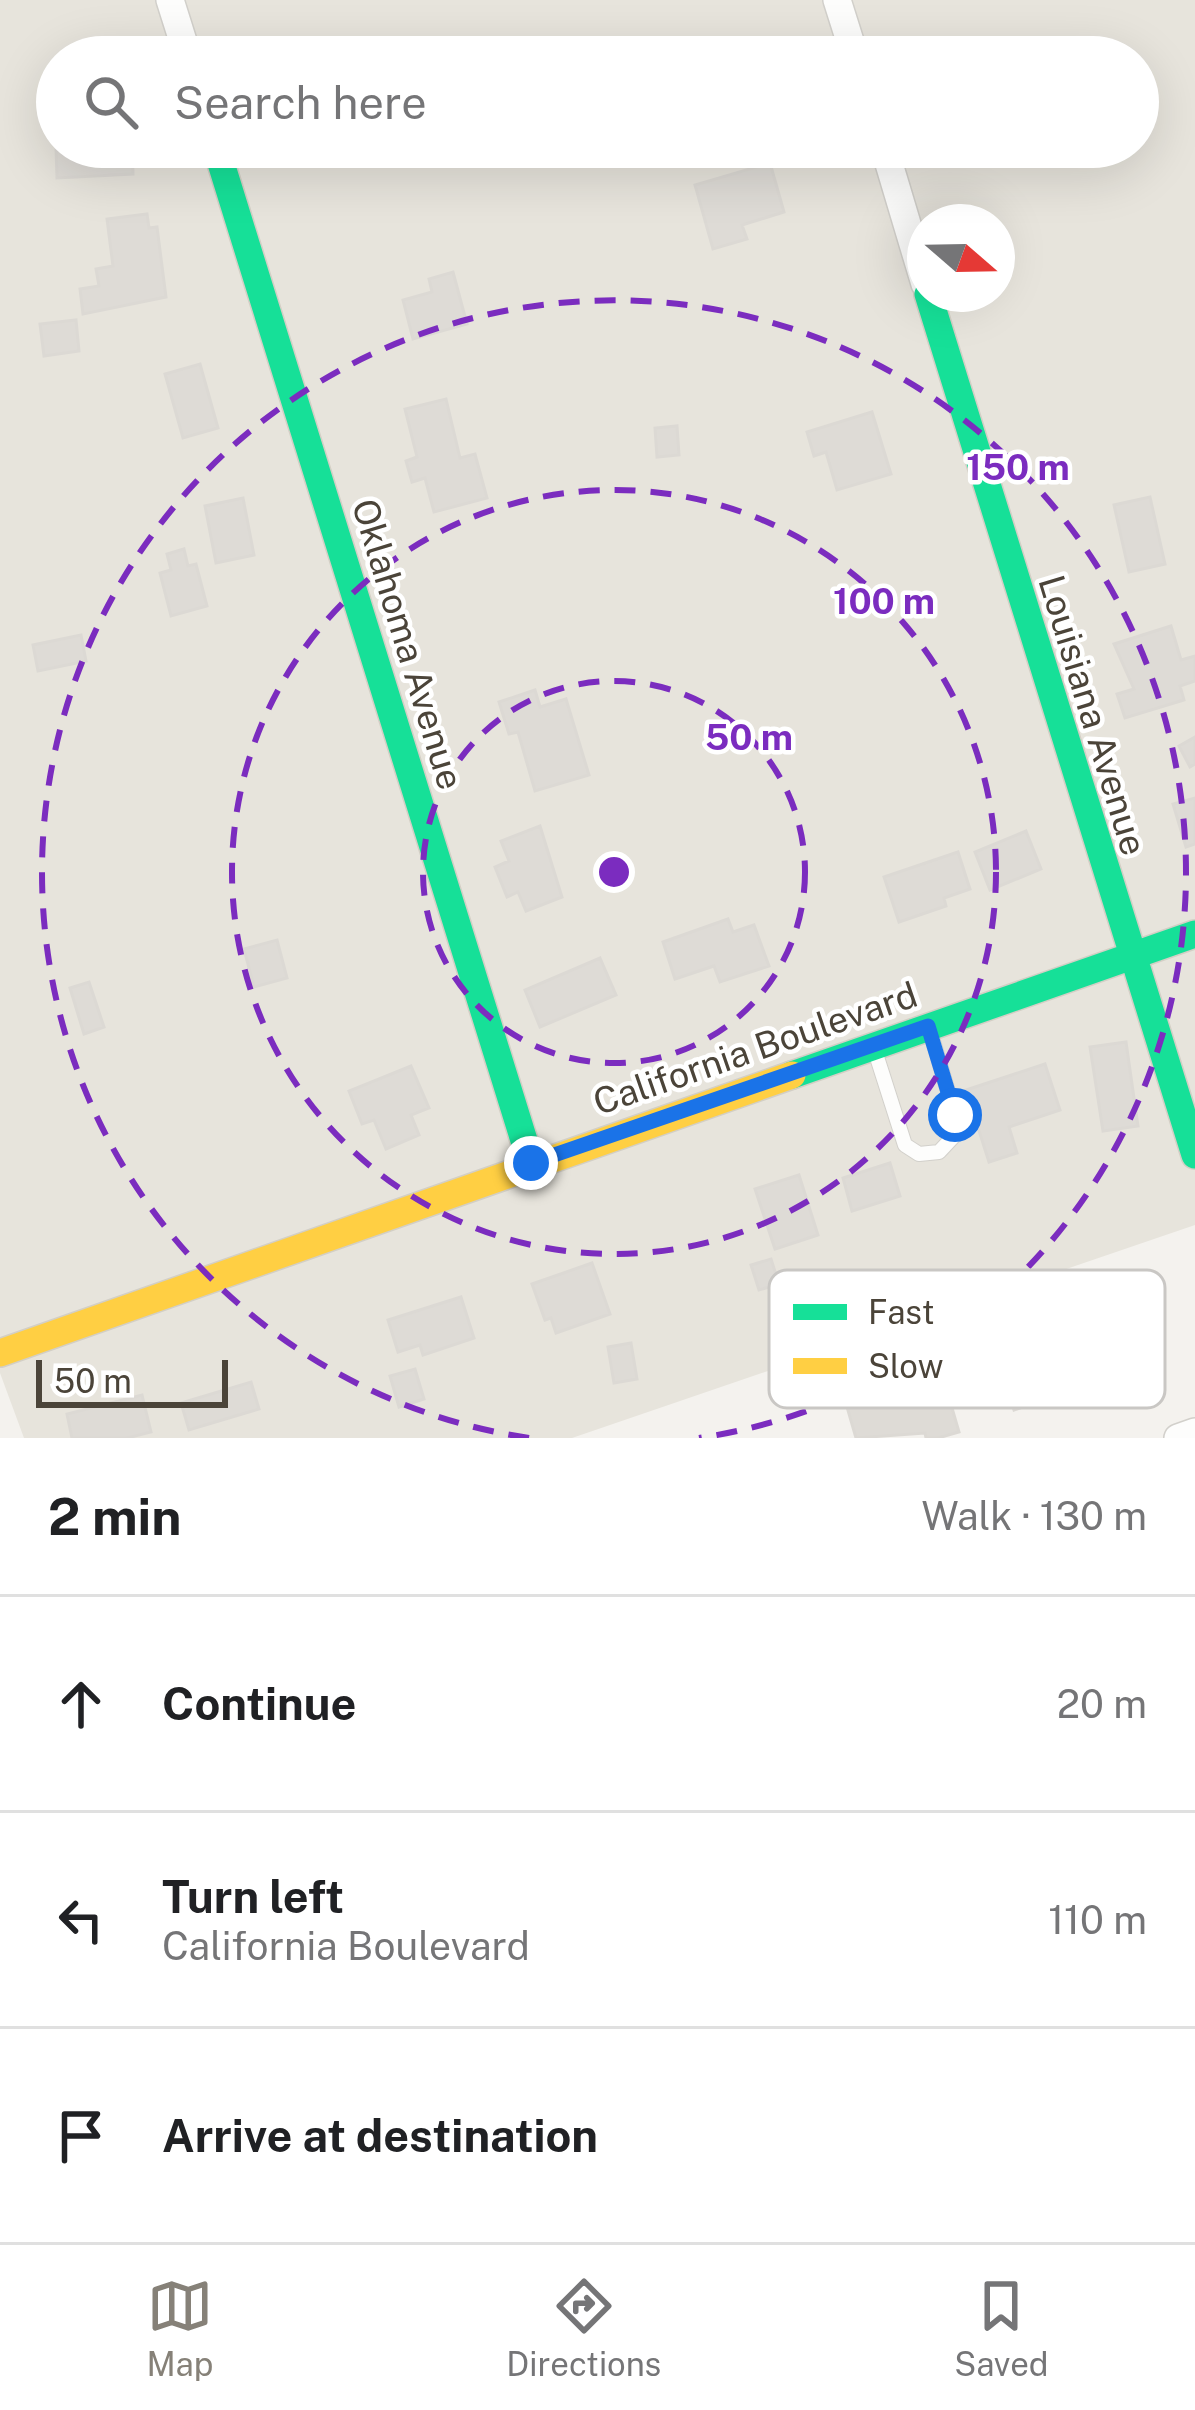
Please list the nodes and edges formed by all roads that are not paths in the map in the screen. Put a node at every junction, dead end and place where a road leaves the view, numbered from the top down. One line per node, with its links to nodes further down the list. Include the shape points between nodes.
1 (170, 0): 3 (street)
2 (836, 0): 4 (street)
3 (181, 36)
4 (848, 36)
5 (223, 168): 14 (street, Oklahoma Avenue)
6 (890, 168): 7 (street)
7 (907, 224)
8 (933, 312): 10 (street, Louisiana Avenue)
9 (1195, 934): 10 (street, California Boulevard)
10 (1129, 957): 11 (street, California Boulevard); 13 (street, Louisiana Avenue)
11 (928, 1026): 12 (street, California Boulevard); 12 (lane, via 955,1115 954,1136 939,1152 905,1145)
12 (873, 1045): 14 (street, California Boulevard)
13 (1195, 1155)
14 (531, 1163): 15 (street, California Boulevard)
15 (0, 1353)
16 (1195, 1432): 17 (street)
17 (1178, 1438)

